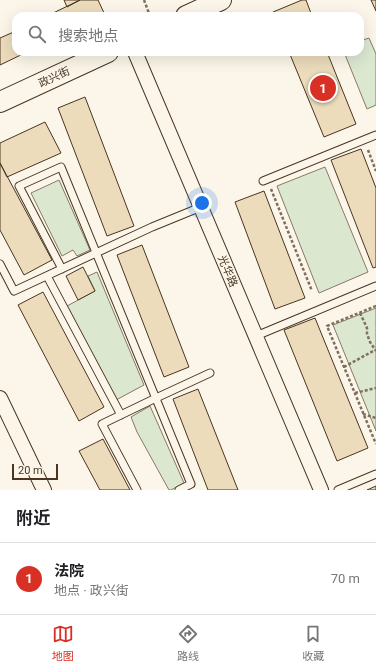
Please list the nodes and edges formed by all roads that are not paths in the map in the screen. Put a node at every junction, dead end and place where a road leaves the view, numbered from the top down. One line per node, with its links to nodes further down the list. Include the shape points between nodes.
1 (221, 0): 2 (street)
2 (195, 12)
3 (99, 56): 5 (street, 政兴街)
4 (137, 56): 8 (street, 光华路)
5 (0, 102)
6 (376, 135): 7 (lane)
7 (265, 180)
8 (201, 207): 9 (lane); 14 (street, 光华路)
9 (96, 253): 11 (lane); 11 (lane, via 61,167 19,186); 17 (lane)
10 (0, 264): 12 (lane, via 14,291)
11 (62, 269): 12 (lane)
12 (47, 276): 18 (lane)
13 (376, 286): 14 (lane)
14 (256, 336): 23 (street, 光华路)
15 (210, 373): 17 (lane)
16 (0, 398): 20 (street)
17 (156, 398): 18 (lane); 22 (lane, via 191,484)
18 (121, 415): 21 (lane, via 102,424)
19 (376, 474): 24 (lane)
20 (44, 490)
21 (137, 490)
22 (179, 490)
23 (321, 490)
24 (338, 490)

